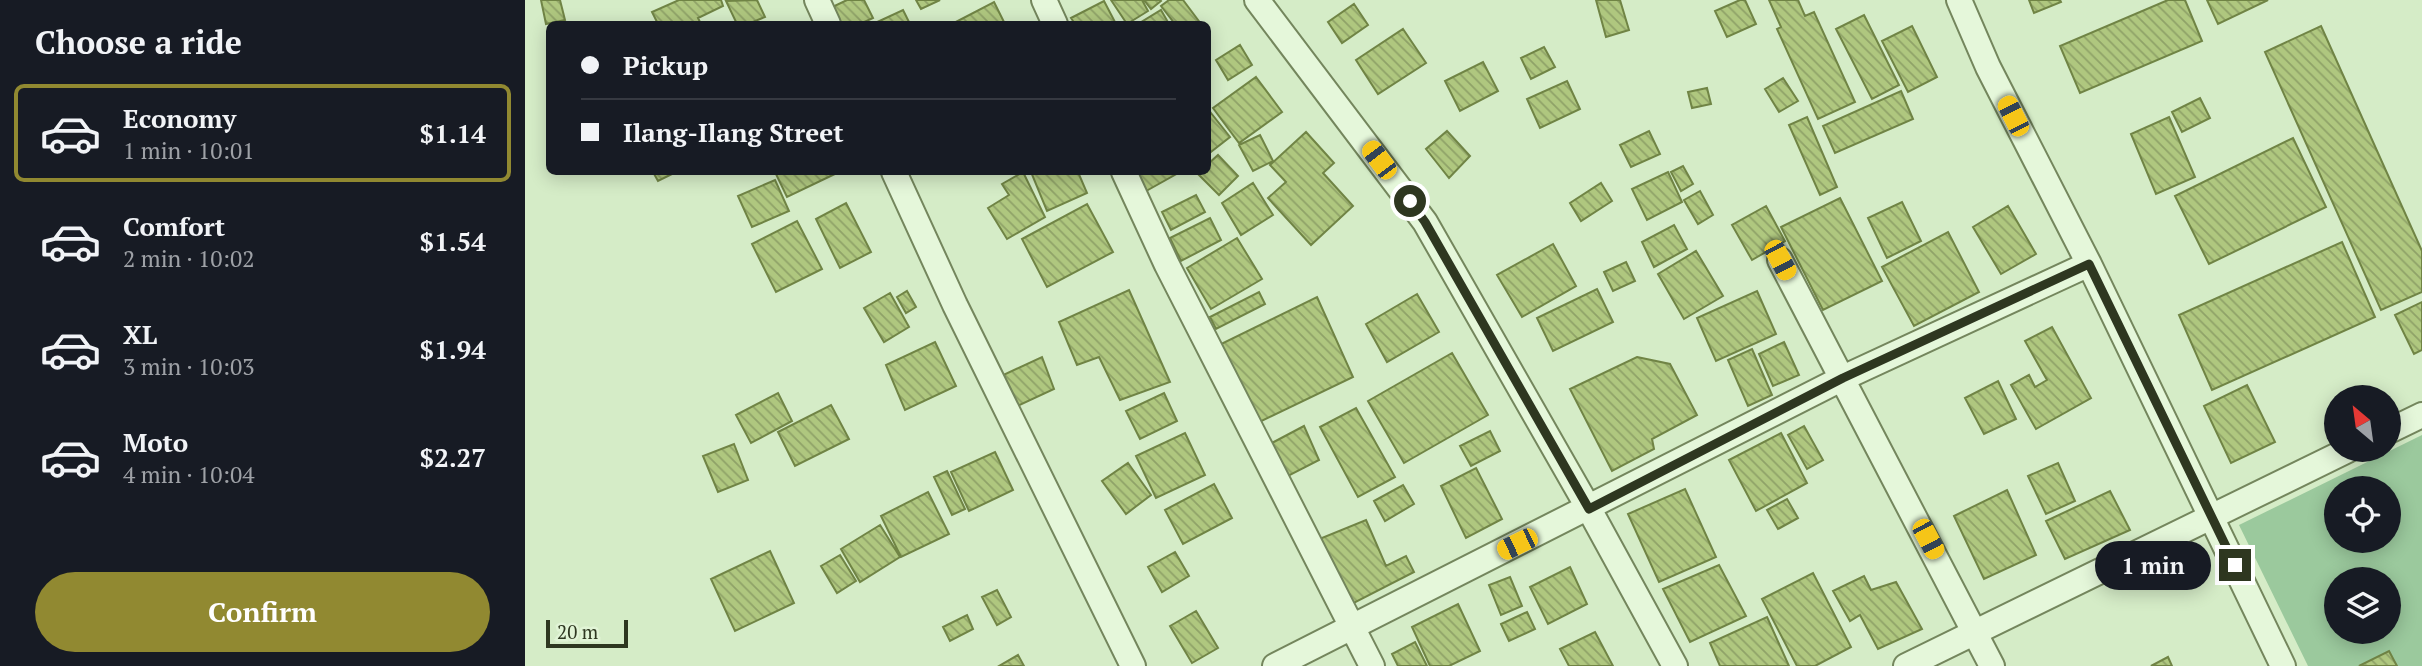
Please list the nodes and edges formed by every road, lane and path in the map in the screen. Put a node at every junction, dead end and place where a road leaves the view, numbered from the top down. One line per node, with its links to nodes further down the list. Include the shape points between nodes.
1 (817, 0): 5 (street)
2 (1044, 0): 6 (street)
3 (1257, 0): 15 (street, via 1425,222)
4 (1959, 0): 10 (street, via 1988,67)
5 (827, 21)
6 (1054, 21)
7 (895, 175): 19 (street)
8 (1125, 175): 17 (street)
9 (1780, 260): 11 (street)
10 (2089, 264): 11 (street); 16 (street)
11 (1843, 378): 15 (street); 18 (street)
12 (2422, 415): 13 (street)
13 (2401, 425)
14 (2324, 461): 16 (street)
15 (1589, 509): 17 (street); 22 (street)
16 (2210, 515): 18 (street); 25 (street)
17 (1350, 626): 20 (street); 21 (street)
18 (1976, 632): 23 (street); 24 (street)
19 (1133, 666)
20 (1275, 666)
21 (1371, 666)
22 (1675, 666)
23 (1906, 666)
24 (1992, 666)
25 (2283, 666)

